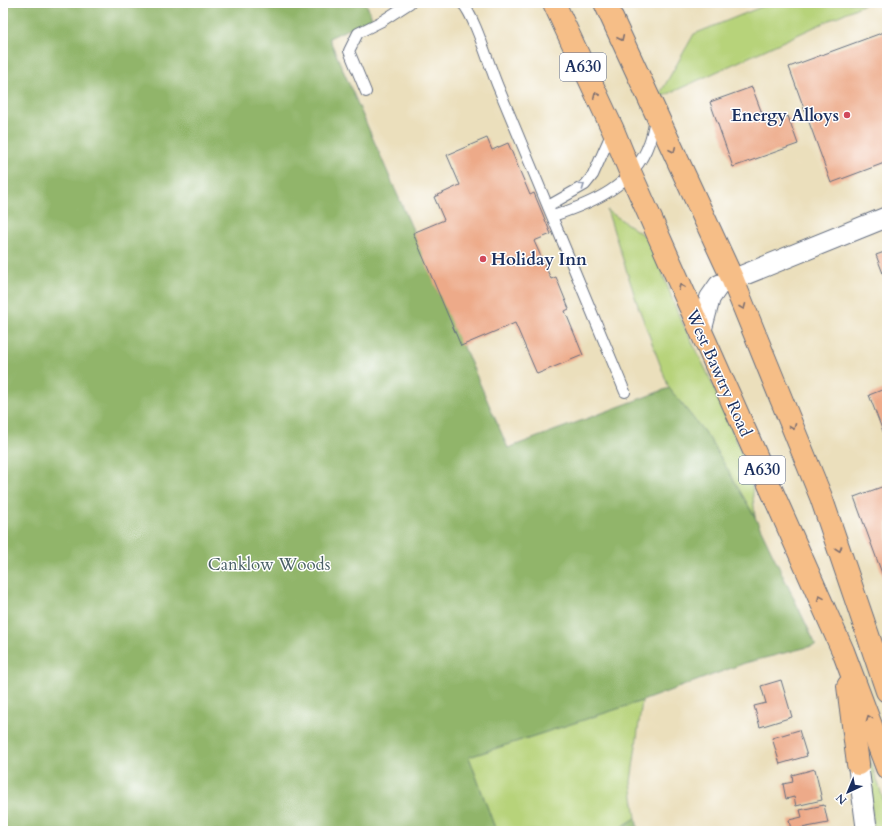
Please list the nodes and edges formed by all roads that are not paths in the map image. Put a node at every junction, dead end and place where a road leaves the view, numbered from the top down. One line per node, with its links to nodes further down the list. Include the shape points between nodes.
1 (410, 3): 5 (lane, via 358,33 349,51)
2 (462, 3): 9 (lane, via 472,21)
3 (554, 3): 7 (main road, West Bawtry Road / A630, one-way to 3)
4 (605, 3): 6 (main road, A630, one-way to 6)
5 (366, 92)
6 (656, 115): 8 (lane, via 649,144 642,159); 12 (main road, A630, one-way to 12)
7 (613, 130): 8 (main road, West Bawtry Road / A630); 9 (lane, one-way to 7, via 585,185 593,175)
8 (630, 174): 10 (lane, via 599,198); 13 (main road, West Bawtry Road / A630, one-way to 8)
9 (548, 206): 10 (lane)
10 (553, 216): 14 (lane)
11 (887, 217): 12 (street)
12 (732, 278): 13 (street, via 719,285 710,298); 16 (main road, A630, one-way to 16, via 821,497)
13 (701, 332): 15 (main road, West Bawtry Road / A630, one-way to 13)
14 (625, 392)
15 (843, 651): 17 (main road); 18 (main road, West Bawtry Road / A630, one-way to 15)
16 (887, 691)
17 (858, 764): 19 (street)
18 (887, 768)
19 (867, 831)

